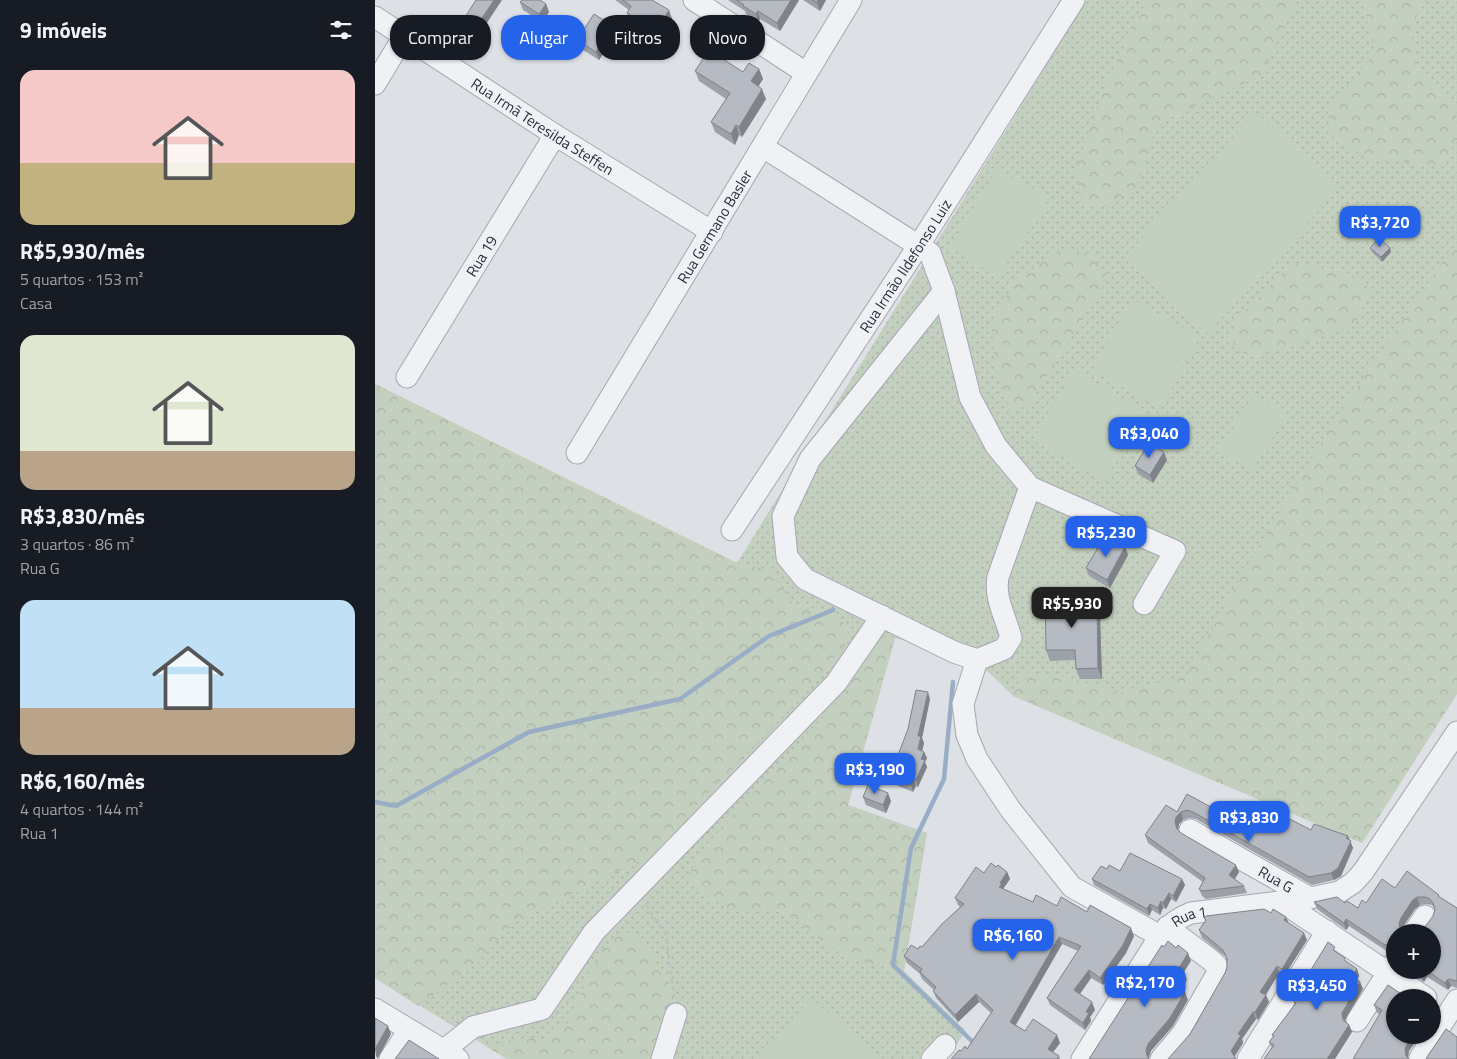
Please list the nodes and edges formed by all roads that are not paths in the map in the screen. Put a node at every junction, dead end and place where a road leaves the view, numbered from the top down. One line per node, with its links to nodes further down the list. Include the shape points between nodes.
1 (694, 0): 8 (street)
2 (851, 0): 8 (street, Rua Germano Basler)
3 (1074, 0): 13 (street, Rua Irmão Ildefonso Luiz)
4 (375, 16): 5 (street, Rua Irmã Teresilda Steffen)
5 (390, 26)
6 (390, 59): 9 (street)
7 (441, 60): 10 (street, Rua Irmã Teresilda Steffen)
8 (806, 72): 11 (street, Rua Germano Basler)
9 (375, 84)
10 (555, 135): 12 (street, Rua Irmã Teresilda Steffen); 15 (street, Rua 19)
11 (763, 147): 12 (street, Rua Germano Basler); 13 (street)
12 (712, 232): 16 (street, Rua Germano Basler)
13 (919, 245): 14 (street, via 930,252); 18 (street, Rua Irmão Ildefonso Luiz)
14 (944, 291): 17 (street, via 969,397 996,446); 20 (street, via 810,459 783,516 787,557 805,579)
15 (407, 378)
16 (577, 453)
17 (1030, 487): 19 (street, via 1175,551); 21 (street, via 998,577 1001,610 1011,638 1004,649)
18 (733, 530)
19 (1144, 604)
20 (882, 616): 21 (street); 37 (street, via 836,683 594,932 542,1009 473,1027)
21 (977, 660): 26 (street, via 963,704 967,735 977,759 1010,809 1072,887)
22 (1457, 732): 24 (street, Rua 1, via 1363,872 1339,892)
23 (1191, 830): 24 (street, Rua G)
24 (1311, 898): 25 (street, Rua 1)
25 (1282, 902): 26 (street, Rua 1, via 1191,913 1177,918); 27 (street)
26 (1163, 931): 41 (street, Rua 1); 42 (street, via 1212,961 1217,966 1217,974 1183,1033)
27 (1327, 931): 28 (street); 43 (street)
28 (1386, 965)
29 (1386, 977): 35 (street)
30 (1404, 979): 31 (street)
31 (1416, 989)
32 (1449, 1008): 38 (street)
33 (375, 1009): 36 (street)
34 (676, 1014): 40 (street)
35 (1357, 1020)
36 (409, 1030): 37 (street); 39 (street)
37 (451, 1055)
38 (1420, 1058)
39 (390, 1059)
40 (662, 1059)
41 (1082, 1059)
42 (1161, 1059)
43 (1248, 1059)

